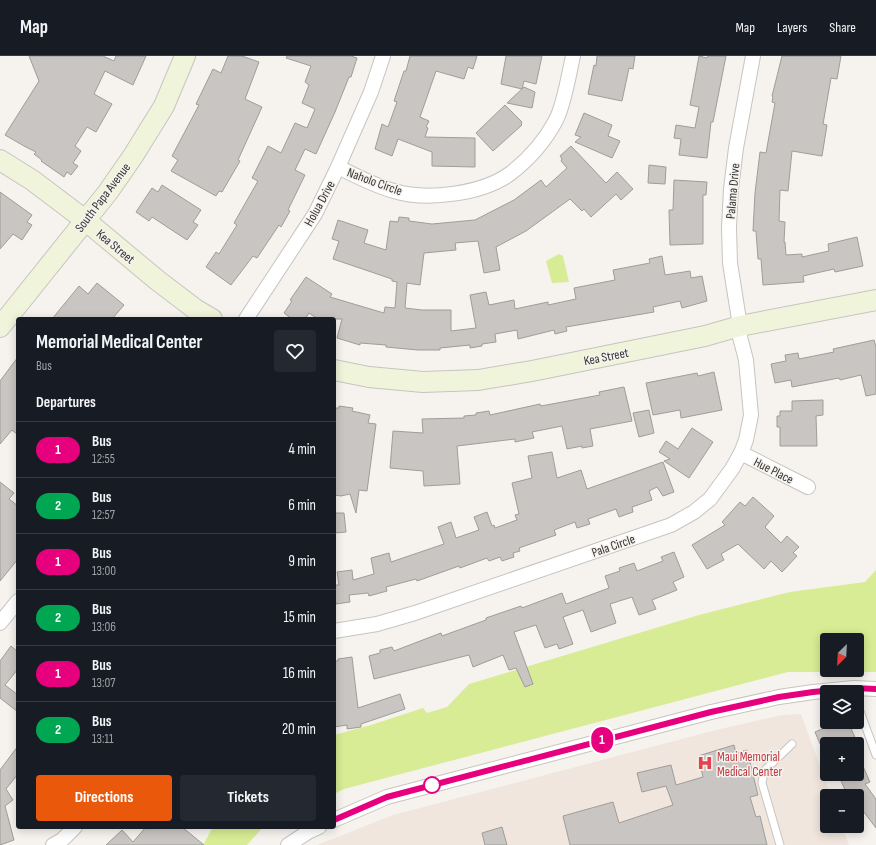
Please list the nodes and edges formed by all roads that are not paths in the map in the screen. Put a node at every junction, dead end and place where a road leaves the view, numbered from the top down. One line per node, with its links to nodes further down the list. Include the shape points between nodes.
1 (185, 56): 7 (street, South Papa Avenue, via 164,106 133,156)
2 (383, 56): 6 (street, Holua Drive, via 371,92)
3 (573, 56): 6 (street, Naholo Circle, via 557,119 550,131 529,156 499,180 471,190 422,196 394,191)
4 (753, 56): 11 (street, Palama Drive, via 736,148 729,227 730,263)
5 (0, 160): 7 (street, Kea Street, via 32,180)
6 (338, 167): 10 (street, Holua Drive, via 315,214)
7 (85, 220): 9 (street, Kea Street, via 157,280); 12 (street, South Papa Avenue)
8 (876, 300): 11 (street, Kea Street)
9 (209, 317)
10 (247, 317)
11 (740, 326): 13 (street, Kea Street, via 690,339 478,380 423,382 369,377); 14 (street, Pala Circle, via 751,415)
12 (0, 327)
13 (336, 370)
14 (741, 453): 15 (street, Hue Place); 18 (street, Pala Circle, via 710,499 671,525 415,613 377,624)
15 (808, 487)
16 (16, 603): 17 (street)
17 (0, 623)
18 (336, 631)
19 (876, 689): 20 (street)
20 (864, 690)
21 (820, 692): 25 (street, via 779,697 711,712 387,797)
22 (864, 722): 24 (lane)
23 (792, 744): 30 (lane, via 764,771 762,783)
24 (876, 755)
25 (336, 819)
26 (73, 829): 28 (street)
27 (315, 829): 29 (street)
28 (53, 845)
29 (288, 845)
30 (780, 845)

